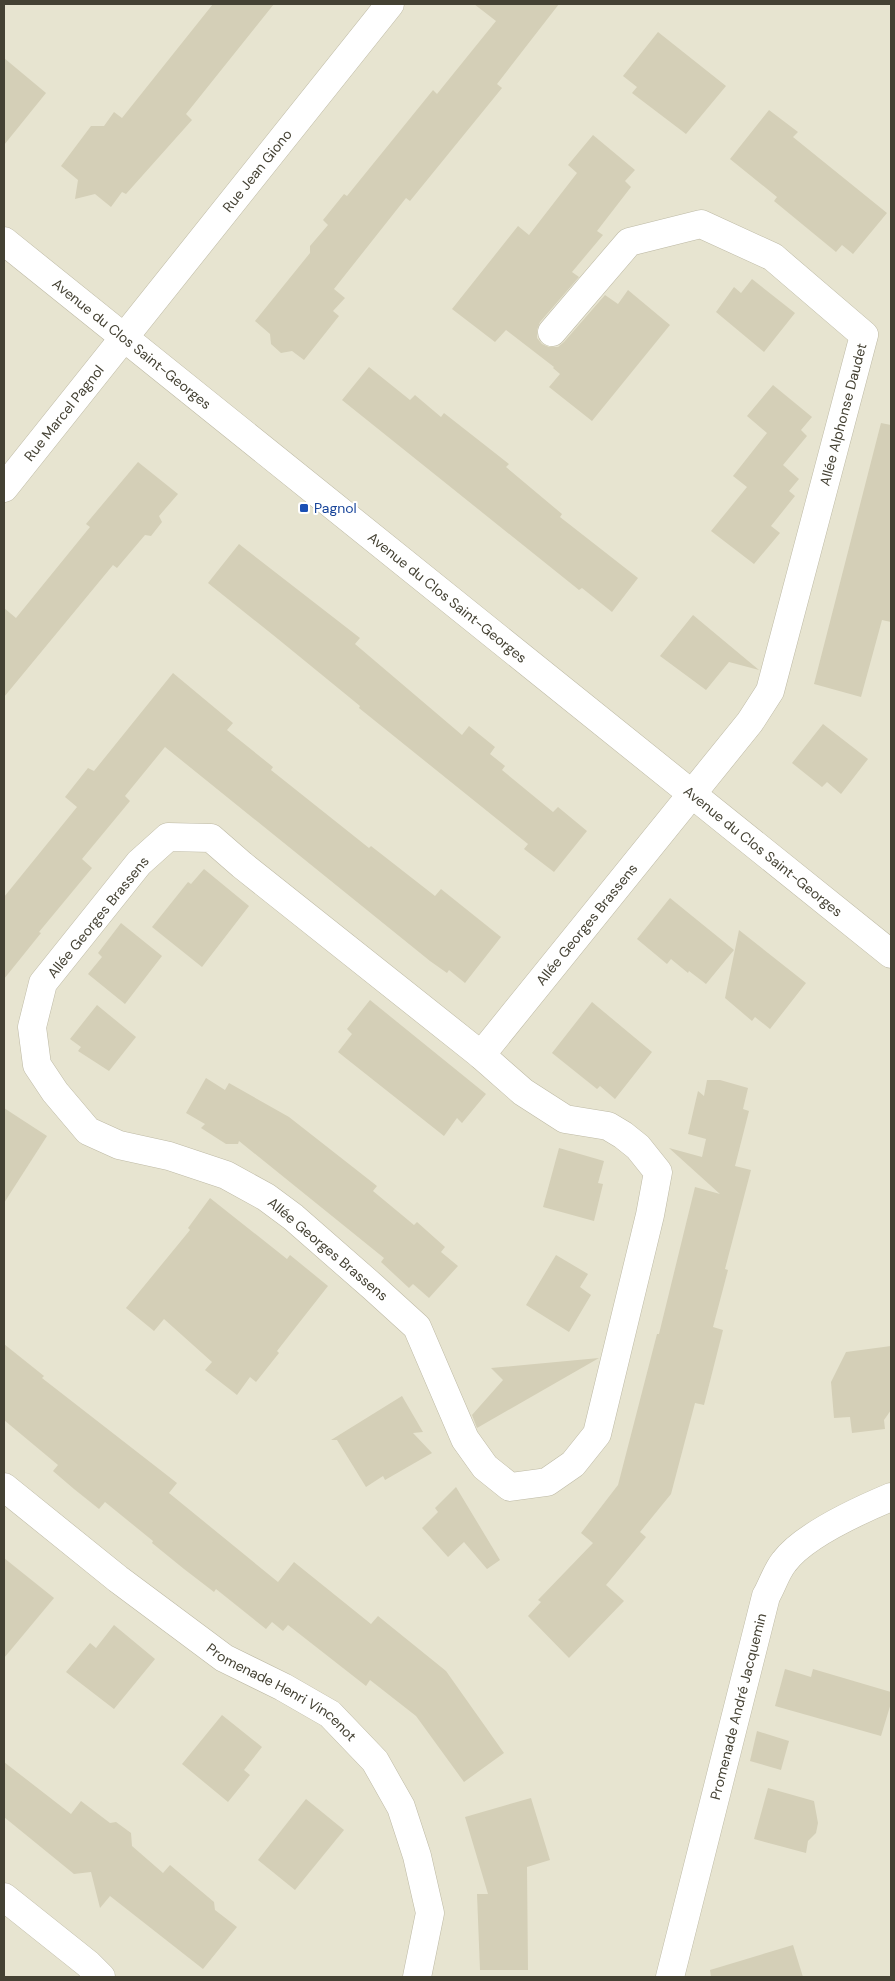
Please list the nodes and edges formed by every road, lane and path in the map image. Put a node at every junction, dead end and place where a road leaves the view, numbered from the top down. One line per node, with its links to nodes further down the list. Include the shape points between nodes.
1 (390, 4): 4 (street, Rue Jean Giono)
2 (4, 241): 4 (street, Avenue du Clos Saint-Georges)
3 (552, 332): 6 (street, Allée Alphonse Daudet, via 629,242 702,224 773,257 864,335 770,691 750,722)
4 (124, 338): 5 (street, Rue Marcel Pagnol); 6 (street, Avenue du Clos Saint-Georges)
5 (4, 488)
6 (692, 794): 7 (street, Avenue du Clos Saint-Georges); 8 (street, Allée Georges Brassens)
7 (891, 954)
8 (481, 1055): 8 (street, Allée Georges Brassens, via 212,838 168,837 139,863 43,983 32,1027 38,1065 54,1092 88,1131 118,1146 169,1156 226,1175 266,1197 293,1217 417,1327 465,1439 485,1467 510,1486 547,1482 573,1464 597,1434 658,1172 623,1134 608,1126 565,1119 524,1092)
9 (4, 1488): 13 (street, Promenade Henri Vincenot, via 224,1658 330,1714 375,1761 401,1807 417,1856 430,1913)
10 (891, 1497): 14 (street, Promenade André Jacquemin, via 857,1511 808,1540 784,1562 766,1596)
11 (4, 1897): 12 (street)
12 (101, 1977)
13 (417, 1977)
14 (670, 1977)

